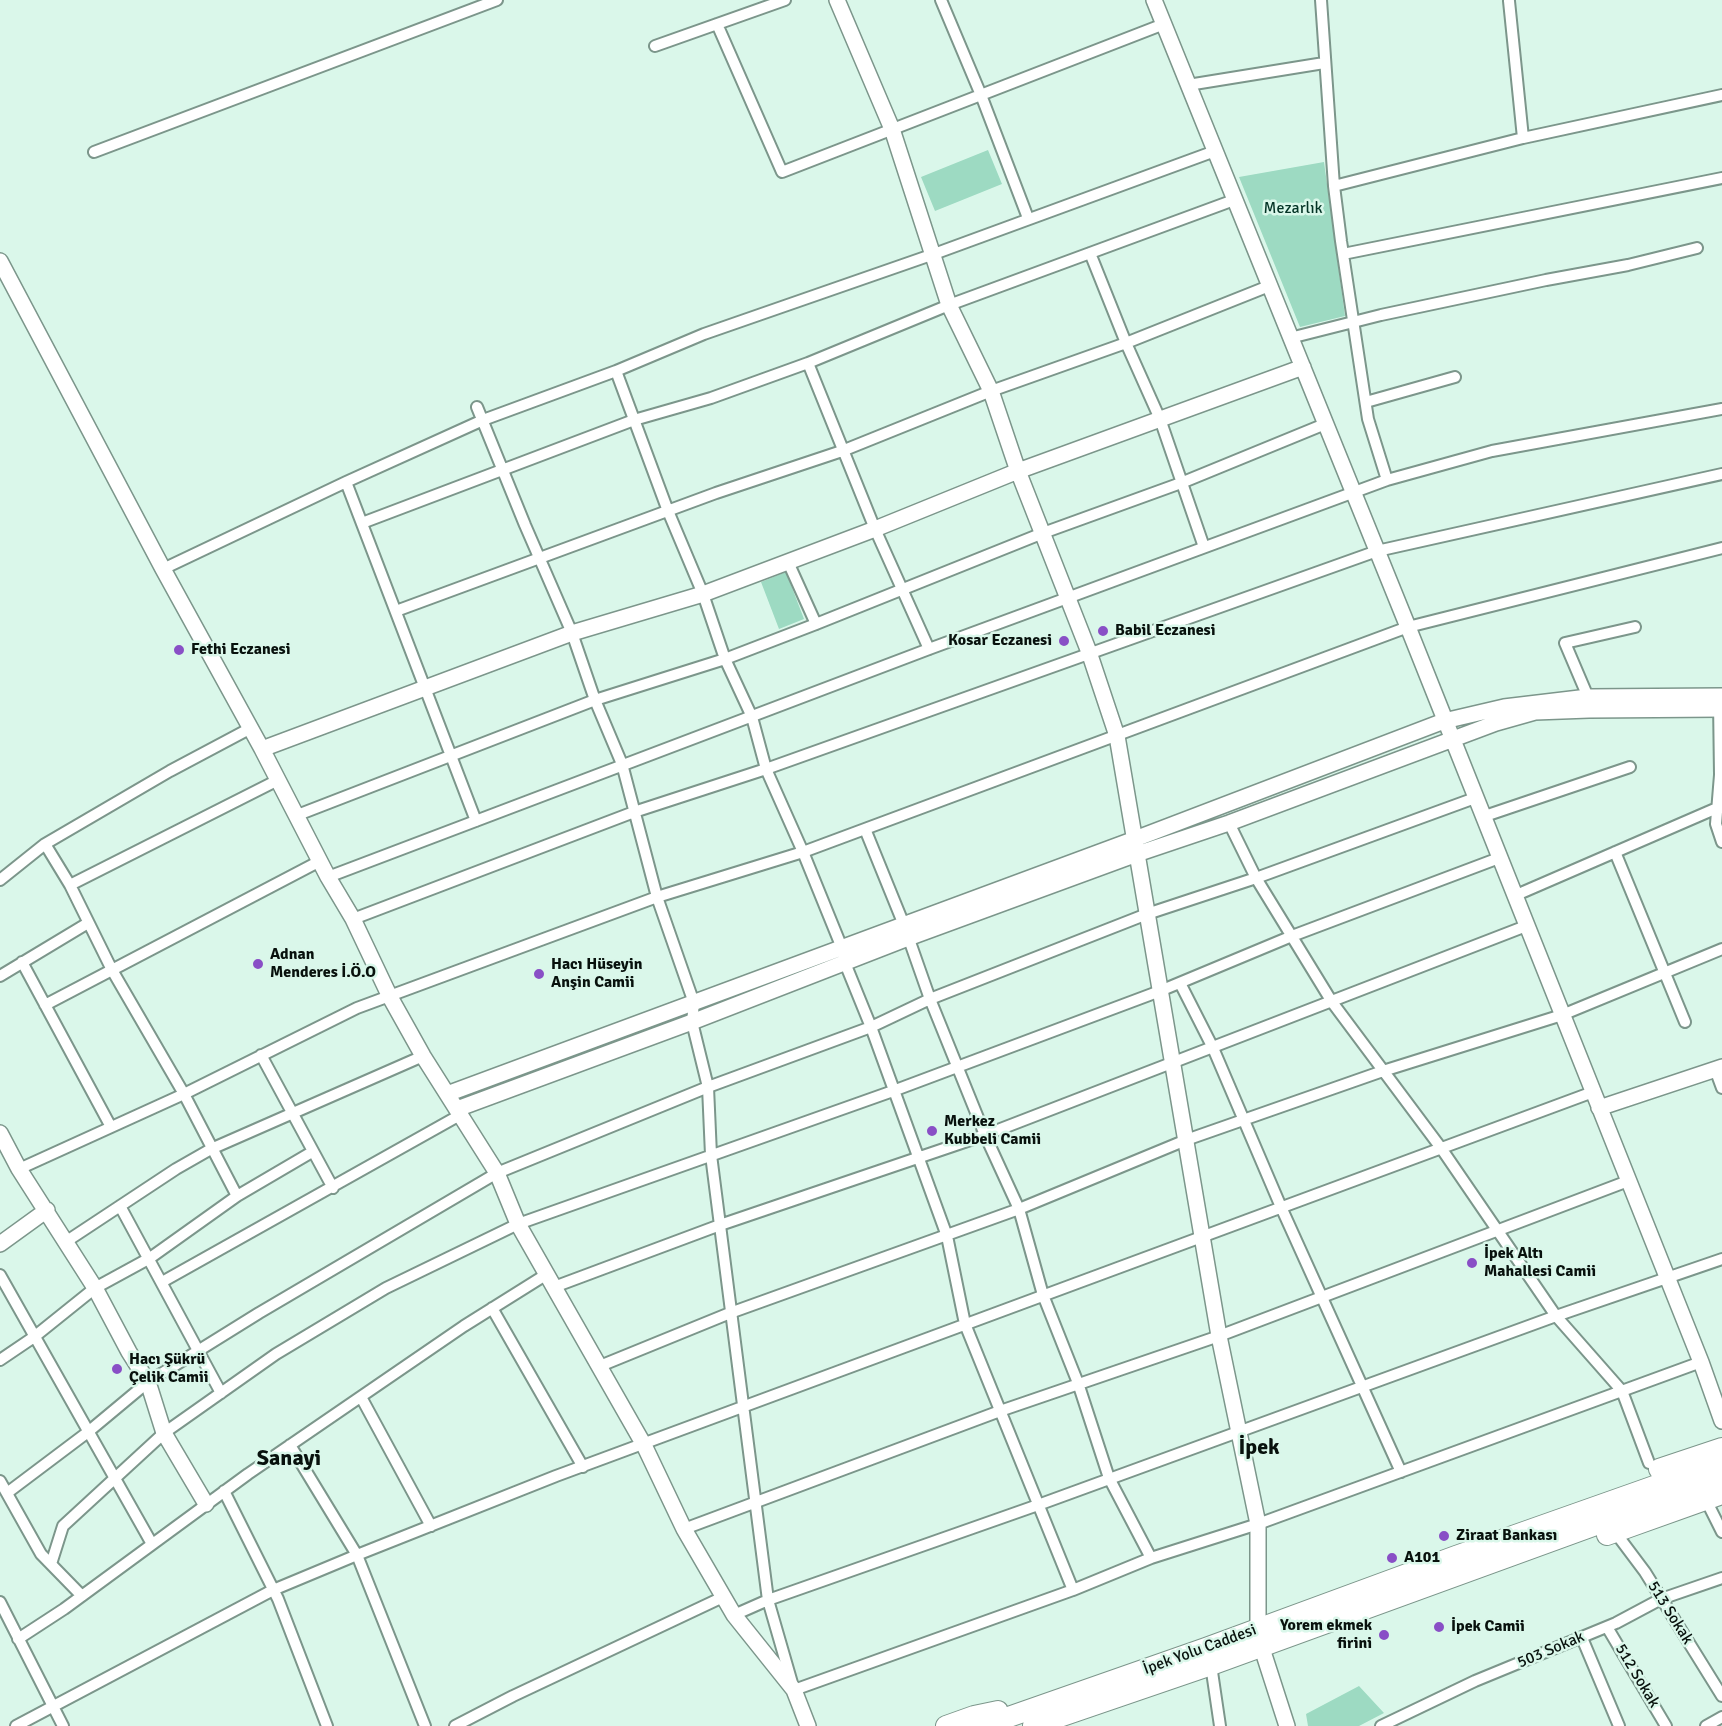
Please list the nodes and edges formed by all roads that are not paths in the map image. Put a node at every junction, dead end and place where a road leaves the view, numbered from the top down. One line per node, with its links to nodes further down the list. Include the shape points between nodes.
1 (496, 0): 18 (street)
2 (785, 0): 8 (street)
3 (837, 0): 15 (street)
4 (941, 0): 13 (street)
5 (1154, 0): 9 (street)
6 (1321, 0): 11 (street)
7 (1509, 1): 16 (street)
8 (717, 24): 10 (street); 15 (street, via 782,172)
9 (1164, 24): 12 (street); 13 (street)
10 (655, 46)
11 (1324, 63): 12 (street); 20 (street)
12 (1188, 85): 17 (street)
13 (981, 95): 15 (street); 22 (street)
14 (1722, 95): 16 (street)
15 (892, 129): 25 (street)
16 (1523, 138): 20 (street)
17 (1215, 151): 21 (street); 22 (street)
18 (94, 152)
19 (1722, 177): 26 (street)
20 (1334, 186): 26 (street)
21 (1234, 200): 24 (street); 28 (street)
22 (1028, 218): 25 (street)
23 (1697, 248): 30 (street)
24 (1090, 253): 29 (street); 32 (street)
25 (933, 254): 29 (street); 35 (street, via 704,334)
26 (1343, 255): 30 (street)
27 (0, 261): 62 (street)
28 (1269, 286): 31 (street); 32 (street)
29 (949, 305): 33 (street); 37 (street)
30 (1353, 322): 31 (street); 38 (street)
31 (1290, 338): 34 (street)
32 (1126, 344): 37 (street); 41 (street)
33 (808, 363): 43 (street, via 711,398); 45 (street)
34 (1304, 367): 41 (street); 44 (street)
35 (616, 371): 42 (street); 43 (street)
36 (1455, 377): 38 (street)
37 (991, 391): 45 (street); 47 (street)
38 (1366, 402): 49 (street)
39 (477, 407): 42 (street)
40 (1722, 408): 49 (street, via 1492,451)
41 (1160, 419): 47 (street); 51 (street)
42 (483, 420): 46 (street); 50 (street)
43 (634, 420): 46 (street); 53 (street)
44 (1325, 424): 51 (street); 52 (street)
45 (842, 451): 53 (street); 55 (street)
46 (502, 469): 54 (street); 60 (street)
47 (1018, 471): 55 (street); 56 (street)
48 (1722, 474): 59 (street)
49 (1387, 480): 52 (street)
50 (346, 482): 54 (street); 62 (street)
51 (1181, 483): 56 (street); 57 (street)
52 (1354, 494): 57 (street); 59 (street)
53 (668, 511): 60 (street); 64 (street)
54 (362, 523): 66 (street)
55 (875, 529): 61 (street); 63 (street)
56 (1043, 533): 63 (street); 65 (street)
57 (1204, 547): 65 (street)
58 (1722, 548): 68 (street)
59 (1377, 551): 68 (street); 72 (street)
60 (540, 559): 66 (street); 70 (street)
61 (788, 562): 64 (street); 67 (street)
62 (163, 569): 80 (street)
63 (902, 591): 67 (street); 71 (street)
64 (703, 594): 70 (street); 73 (street)
65 (1067, 597): 71 (street); 72 (street)
66 (396, 611): 74 (street)
67 (816, 624): 73 (street)
68 (1408, 627): 79 (street); 81 (street)
69 (1635, 627): 75 (street, via 1565,643)
70 (572, 633): 74 (street); 76 (street)
71 (929, 649): 78 (street)
72 (1089, 652): 81 (street); 87 (street)
73 (725, 658): 76 (street); 78 (street)
74 (426, 688): 83 (street); 84 (street)
75 (1588, 697): 77 (street); 79 (street, via 1504,707)
76 (595, 700): 84 (street); 85 (street)
77 (1721, 703): 82 (street, via 1535,712); 90 (street)
78 (752, 717): 85 (street); 87 (street)
79 (1444, 721): 82 (street); 99 (street)
80 (249, 729): 83 (street); 98 (street)
81 (1117, 736): 96 (street); 99 (street)
82 (1451, 739): 89 (street); 95 (street)
83 (261, 749): 88 (street)
84 (450, 755): 92 (street); 94 (street)
85 (622, 764): 91 (street); 94 (street)
86 (1630, 767): 93 (street)
87 (766, 769): 91 (street); 100 (street)
88 (276, 781): 92 (street); 107 (street)
89 (1475, 798): 93 (street); 105 (street)
90 (1720, 807): 97 (street, via 1716,824); 101 (street)
91 (634, 812): 109 (street); 111 (street)
92 (295, 816): 103 (street)
93 (1482, 817): 102 (street)
94 (476, 820): 104 (street)
95 (1229, 823): 99 (street); 105 (street)
96 (865, 828): 100 (street); 114 (street)
97 (1722, 842)
98 (45, 844): 106 (street); 107 (street)
99 (1136, 847): 110 (street); 114 (street)
100 (803, 852): 109 (street); 117 (street)
101 (1615, 852): 108 (street); 120 (street)
102 (1499, 858): 108 (street); 115 (street)
103 (320, 861): 104 (street); 119 (street)
104 (328, 878): 111 (street)
105 (1256, 878): 110 (street); 115 (street)
106 (0, 880)
107 (70, 885): 112 (street)
108 (1514, 896): 113 (street)
109 (657, 897): 124 (street); 127 (street)
110 (1147, 914): 123 (street); 125 (street)
111 (353, 919): 124 (street)
112 (88, 923): 118 (street); 119 (street)
113 (1526, 926): 126 (street); 129 (street)
114 (906, 931): 117 (street); 125 (street)
115 (1292, 936): 122 (street); 126 (street)
116 (1722, 949): 120 (street)
117 (843, 955): 127 (street); 130 (street); 132 (street)
118 (22, 962): 121 (street); 128 (street)
119 (112, 970): 128 (street); 144 (street)
120 (1665, 972): 129 (street); 131 (street)
121 (0, 976)
122 (1180, 983): 123 (street); 133 (street)
123 (1160, 991): 136 (street); 137 (street)
124 (390, 997): 134 (street, via 357,1008); 135 (street)
125 (930, 999): 132 (street); 137 (street)
126 (1332, 1002): 133 (street); 139 (street)
127 (694, 1003): 130 (street); 145 (street)
128 (45, 1005): 150 (street)
129 (1562, 1015): 139 (street); 143 (street)
130 (692, 1022): 140 (street); 147 (street)
131 (1685, 1023)
132 (871, 1027): 140 (street); 142 (street)
133 (1213, 1047): 136 (street); 149 (street)
134 (261, 1055): 144 (street); 148 (street)
135 (423, 1056): 145 (street); 148 (street)
136 (1173, 1063): 152 (street); 153 (street)
137 (957, 1066): 142 (street); 152 (street)
138 (1719, 1068): 141 (street); 146 (street)
139 (1383, 1071): 149 (street); 154 (street)
140 (708, 1087): 158 (street); 161 (street)
141 (1722, 1088)
142 (893, 1091): 158 (street); 159 (street)
143 (1593, 1092): 146 (street); 154 (street)
144 (184, 1094): 150 (street); 155 (street)
145 (447, 1094): 147 (street)
146 (1599, 1108): 162 (street)
147 (458, 1112): 161 (street); 163 (street)
148 (292, 1114): 155 (street); 156 (street)
149 (1245, 1119): 153 (street); 166 (street)
150 (111, 1127): 160 (street)
151 (0, 1133): 157 (street)
152 (986, 1135): 159 (street); 167 (street)
153 (1186, 1140): 167 (street); 173 (street)
154 (1441, 1148): 166 (street); 171 (street)
155 (211, 1149): 164 (street); 165 (street)
156 (312, 1152): 163 (street); 164 (street)
157 (5, 1155): 160 (street)
158 (711, 1155): 169 (street); 170 (street)
159 (918, 1159): 170 (street); 172 (street)
160 (20, 1169): 168 (street)
161 (497, 1173): 169 (street); 191 (street)
162 (1629, 1181): 171 (street); 179 (street)
163 (333, 1188): 181 (street)
164 (237, 1196): 176 (street)
165 (120, 1206): 174 (street); 176 (street)
166 (1281, 1207): 173 (street); 184 (street)
167 (1019, 1209): 172 (street); 183 (street)
168 (47, 1210): 174 (street); 175 (street)
169 (519, 1224): 180 (street); 199 (street, via 386,1288 276,1354)
170 (720, 1226): 180 (street); 186 (street)
171 (1496, 1231): 184 (street); 187 (street)
172 (947, 1236): 186 (street); 188 (street)
173 (1202, 1236): 183 (street); 189 (street)
174 (67, 1241): 182 (street)
175 (0, 1244)
176 (150, 1258): 181 (street); 182 (street)
177 (1722, 1259): 179 (street)
178 (0, 1275): 190 (street)
179 (1667, 1276): 187 (street); 193 (street)
180 (550, 1280): 185 (street); 194 (street)
181 (162, 1282): 191 (street)
182 (95, 1288): 190 (street); 195 (street)
183 (1043, 1295): 188 (street); 196 (street)
184 (1322, 1297): 189 (street); 197 (street)
185 (492, 1308): 200 (street); 212 (street)
186 (730, 1313): 194 (street); 201 (street)
187 (1556, 1316): 197 (street); 198 (street)
188 (965, 1324): 201 (street); 202 (street)
189 (1219, 1336): 196 (street); 204 (street)
190 (34, 1337): 192 (street); 205 (street)
191 (199, 1350): 195 (street); 199 (street)
192 (0, 1360)
193 (1701, 1362): 198 (street); 203 (street)
194 (600, 1366): 208 (street)
195 (148, 1382): 205 (street); 206 (street)
196 (1078, 1383): 202 (street); 214 (street)
197 (1363, 1385): 204 (street); 213 (street)
198 (1622, 1391): 211 (street); 213 (street)
199 (221, 1393): 206 (street)
200 (361, 1397): 207 (street); 225 (street)
201 (742, 1408): 208 (street); 221 (street)
202 (1000, 1411): 221 (street); 223 (street)
203 (1722, 1421)
204 (1239, 1430): 214 (street); 224 (street)
205 (88, 1432): 216 (street); 219 (street)
206 (164, 1433): 216 (street); 222 (street)
207 (290, 1445): 218 (street); 230 (street)
208 (644, 1445): 212 (street); 226 (street)
209 (1722, 1448): 235 (highway, via 1433,1552)
210 (1722, 1462): 235 (highway, İpek Yolu Caddesi)
211 (1650, 1463)
212 (583, 1467): 225 (street)
213 (1401, 1472): 224 (street)
214 (1110, 1478): 223 (street); 231 (street)
215 (1722, 1479): 233 (highway, İpek Yolu Caddesi)
216 (115, 1480): 229 (street); 232 (street, via 63,1526)
217 (0, 1481): 219 (street)
218 (224, 1491): 222 (street); 236 (street)
219 (7, 1493): 232 (street, via 41,1554)
220 (1714, 1497): 227 (highway); 228 (street)
221 (755, 1502): 226 (street); 241 (street)
222 (206, 1504): 229 (street)
223 (1038, 1505): 237 (street); 241 (street)
224 (1258, 1524): 231 (street); 245 (street)
225 (431, 1526): 230 (street)
226 (684, 1529): 239 (street)
227 (1615, 1532): 233 (highway, via 1571,1548); 240 (street, 513 Sokak)
228 (1722, 1532)
229 (152, 1544): 238 (street)
230 (357, 1556): 236 (street); 258 (street)
231 (1151, 1558): 237 (street)
232 (51, 1564): 238 (street)
233 (1482, 1566): 245 (highway, İpek Yolu Caddesi)
234 (1722, 1578): 240 (street, 503 Sokak)
235 (1372, 1587): 245 (highway, İpek Yolu Caddesi)
236 (273, 1590): 252 (street); 257 (street)
237 (1073, 1590): 249 (street)
238 (82, 1596): 247 (street)
239 (723, 1597): 243 (street); 259 (street)
240 (1661, 1599): 244 (street, 503 Sokak); 251 (street, 513 Sokak)
241 (768, 1600): 243 (street); 249 (street)
242 (0, 1602): 247 (street)
243 (734, 1615): 249 (street)
244 (1607, 1627): 246 (street, 503 Sokak); 269 (street, 512 Sokak)
245 (1259, 1638): 248 (highway, İpek Yolu Caddesi); 250 (highway, İpek Yolu Caddesi); 266 (street)
246 (1582, 1638): 254 (street, 503 Sokak, via 1475,1682); 268 (street)
247 (18, 1639): 252 (street)
248 (1211, 1665): 263 (highway, İpek Yolu Caddesi); 264 (highway); 265 (street)
249 (794, 1690): 260 (street)
250 (1074, 1694): 261 (highway); 262 (highway, İpek Yolu Caddesi)
251 (1722, 1696)
252 (53, 1707): 255 (street); 256 (street)
253 (1722, 1717): 270 (street)
254 (1408, 1721): 267 (street, 503 Sokak)
255 (16, 1726)
256 (63, 1726)
257 (327, 1726)
258 (425, 1726)
259 (455, 1726)
260 (808, 1726)
261 (946, 1726)
262 (983, 1726)
263 (1033, 1726)
264 (1075, 1726)
265 (1220, 1726)
266 (1287, 1726)
267 (1381, 1726)
268 (1619, 1726)
269 (1666, 1726)
270 (1706, 1726)

